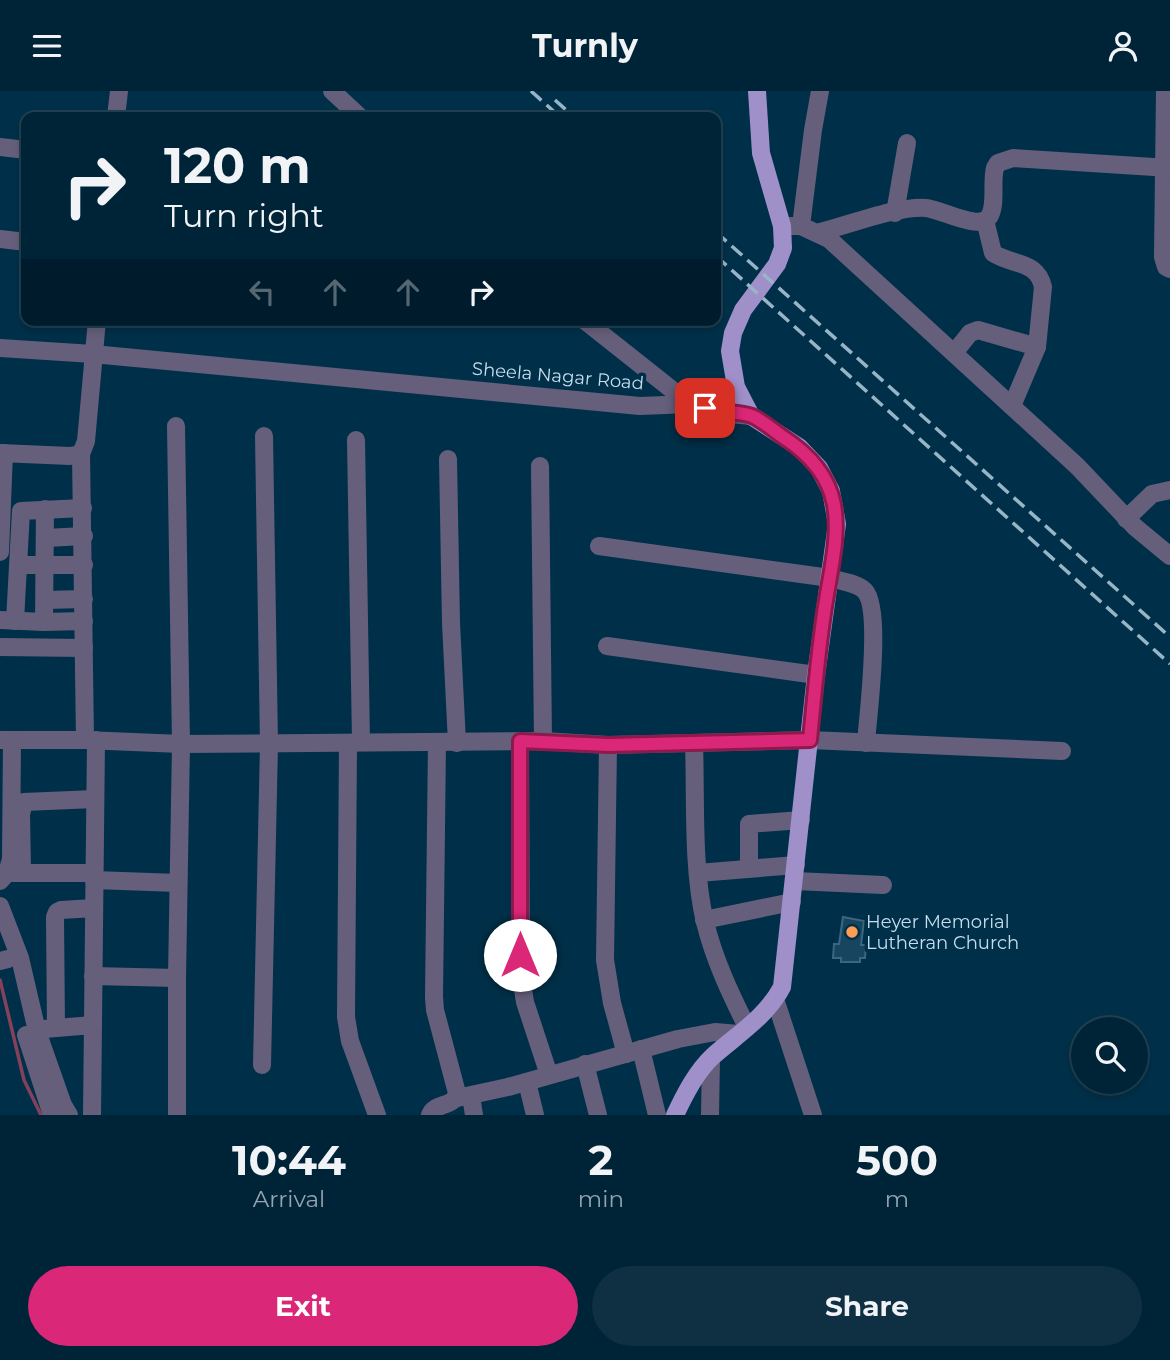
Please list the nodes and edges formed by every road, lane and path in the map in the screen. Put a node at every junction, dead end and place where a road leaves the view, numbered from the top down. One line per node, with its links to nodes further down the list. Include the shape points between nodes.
1 (120, 91): 6 (street)
2 (332, 91): 7 (street)
3 (757, 91): 14 (main road, via 761,153)
4 (820, 91): 15 (street)
5 (1165, 91): 11 (street)
6 (117, 112)
7 (355, 112)
8 (907, 143): 12 (street)
9 (0, 147): 10 (street)
10 (21, 149)
11 (1166, 168): 13 (street, via 1005,160 995,169 992,207); 19 (street, via 1163,257)
12 (895, 213): 13 (street, via 930,208 969,221); 16 (street)
13 (985, 220): 22 (street, via 993,254 1036,270 1041,278 1044,298)
14 (782, 226): 15 (street); 28 (main road, via 783,249 777,264 743,310 730,351 736,387)
15 (801, 226): 16 (street)
16 (820, 233): 24 (street)
17 (0, 239): 18 (street)
18 (21, 241)
19 (1170, 269)
20 (96, 326): 25 (street)
21 (592, 326): 26 (street)
22 (1037, 347): 24 (street, via 978,330); 27 (street)
23 (0, 348): 25 (street, Sheela Nagar Road)
24 (954, 353): 27 (street)
25 (93, 354): 26 (street, Sheela Nagar Road, via 639,406); 33 (street)
26 (690, 404): 28 (street, Sheela Nagar Road)
27 (1012, 407): 39 (street)
28 (751, 416): 48 (main road, Sheela Nagar Road, via 799,447 825,478 837,524)
29 (176, 426): 68 (street)
30 (264, 436): 69 (street)
31 (356, 440): 63 (street)
32 (2, 453): 33 (street); 43 (street)
33 (81, 454): 37 (street)
34 (448, 459): 65 (street)
35 (540, 466): 62 (street)
36 (1170, 491): 39 (street, via 1152,494)
37 (83, 508): 38 (street); 40 (street)
38 (46, 509): 41 (street); 45 (street, via 21,511)
39 (1126, 519): 44 (street)
40 (83, 536): 41 (street); 47 (street)
41 (46, 538): 46 (street)
42 (599, 546): 48 (street)
43 (0, 552)
44 (1170, 556)
45 (19, 565): 46 (street); 51 (street)
46 (45, 565): 47 (street); 50 (street)
47 (84, 565): 49 (street)
48 (830, 578): 57 (main road, Sheela Nagar Road); 67 (street, via 862,587 873,611)
49 (84, 599): 50 (street); 52 (street)
50 (45, 600): 53 (street)
51 (7, 620): 53 (street)
52 (84, 621): 53 (street); 56 (street)
53 (44, 622)
54 (607, 646): 57 (street)
55 (0, 647): 56 (street)
56 (84, 648): 59 (street)
57 (816, 675): 60 (main road, Sheela Nagar Road)
58 (6, 740): 59 (street); 77 (street)
59 (90, 740): 68 (street); 72 (street)
60 (810, 740): 66 (street); 67 (street); 73 (main road, Sheela Nagar Road)
61 (520, 741): 62 (street); 65 (street); 98 (street, via 521,977)
62 (543, 741): 70 (street)
63 (355, 743): 64 (street); 69 (street); 105 (street, via 347,1029)
64 (437, 743): 65 (street); 100 (street, via 434,997 457,1093)
65 (457, 743)
66 (694, 743): 70 (street); 75 (street)
67 (866, 743): 71 (street)
68 (181, 744): 69 (street); 79 (street)
69 (269, 744): 97 (street)
70 (608, 745): 94 (street, via 605,960 611,1003)
71 (1062, 751)
72 (95, 799): 77 (street, via 24,802); 78 (street)
73 (801, 820): 74 (street, via 749,824); 76 (main road, Sheela Nagar Road)
74 (749, 869): 75 (street); 76 (street)
75 (698, 873): 84 (street)
76 (796, 873): 80 (street); 81 (main road, Sheela Nagar Road)
77 (10, 876): 78 (street)
78 (94, 876): 79 (street); 83 (street)
79 (178, 883): 88 (street)
80 (883, 885)
81 (793, 902): 84 (street); 89 (main road, Sheela Nagar Road, via 785,973)
82 (0, 906): 92 (street, via 20,958)
83 (94, 908): 87 (street); 91 (street, via 61,910 55,918)
84 (704, 920): 93 (street)
85 (0, 937): 86 (street)
86 (4, 960): 101 (street)
87 (93, 976): 88 (street); 90 (street)
88 (177, 978): 104 (street)
89 (775, 999): 93 (main road, Sheela Nagar Road); 113 (street)
90 (93, 1025): 91 (street); 103 (street)
91 (56, 1028): 92 (street)
92 (37, 1031): 102 (street)
93 (743, 1031): 94 (street, via 715,1032); 95 (main road, Sheela Nagar Road)
94 (633, 1052): 96 (street); 110 (street)
95 (711, 1058): 111 (main road, Sheela Nagar Road); 112 (street)
96 (585, 1064): 98 (street); 109 (street)
97 (262, 1065)
98 (549, 1075): 99 (street)
99 (527, 1082): 100 (street); 108 (street)
100 (464, 1097): 106 (street, via 435,1108); 107 (street)
101 (52, 1115)
102 (69, 1115)
103 (92, 1115)
104 (177, 1115)
105 (377, 1115)
106 (430, 1115)
107 (474, 1115)
108 (536, 1115)
109 (598, 1115)
110 (657, 1115)
111 (675, 1115)
112 (710, 1115)
113 (813, 1115)

